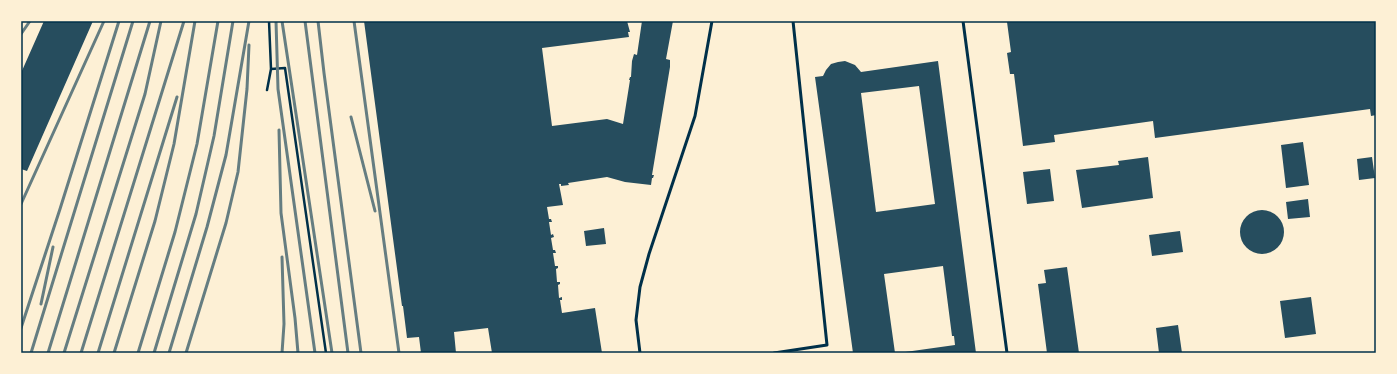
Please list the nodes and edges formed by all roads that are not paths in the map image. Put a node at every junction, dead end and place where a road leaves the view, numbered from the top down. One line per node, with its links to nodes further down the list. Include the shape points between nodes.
1 (712, 21): 4 (lane, via 695,116 640,287 636,320)
2 (793, 21): 5 (lane, via 827,345)
3 (963, 21): 6 (lane)
4 (640, 353)
5 (774, 353)
6 (1007, 353)

